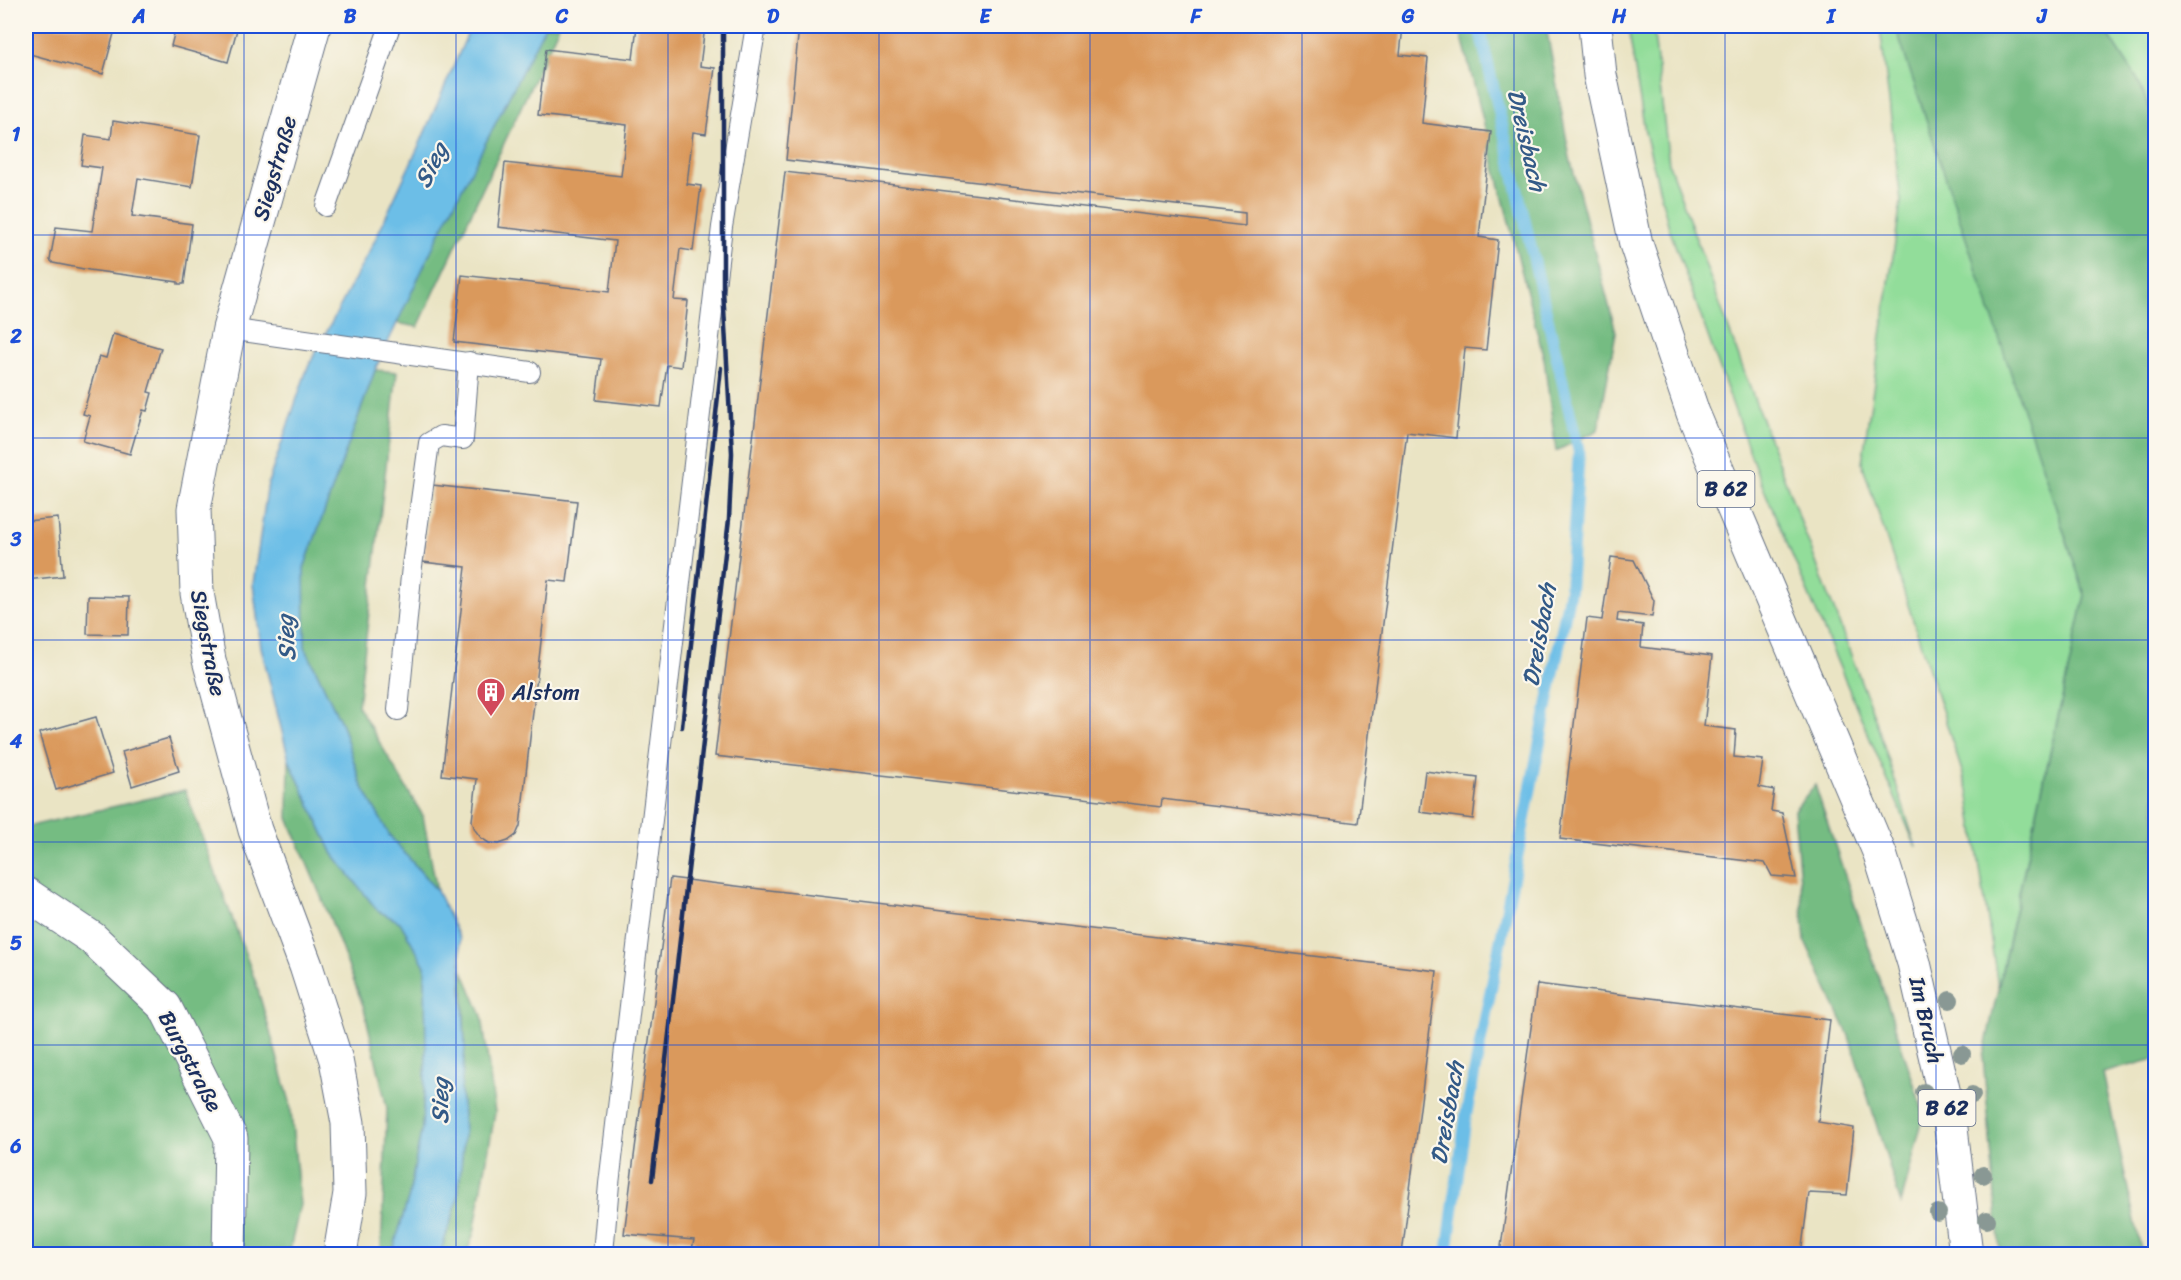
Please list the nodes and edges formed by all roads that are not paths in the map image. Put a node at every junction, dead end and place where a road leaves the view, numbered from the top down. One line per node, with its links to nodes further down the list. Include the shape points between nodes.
1 (314, 26): 6 (street, Siegstraße)
2 (390, 26): 5 (lane)
3 (756, 26): 13 (lane, via 721,239)
4 (1595, 26): 14 (street, Im Bruch / B 62, via 1600,75 1636,244 1670,346 1694,413 1880,854 1914,963 1950,1120)
5 (326, 206)
6 (229, 329): 7 (lane); 12 (street, Siegstraße, via 194,509 197,593 209,660 255,830 336,1060 348,1123 350,1193)
7 (469, 362): 8 (lane); 9 (lane, via 463,439 441,436 429,443)
8 (530, 372)
9 (398, 710)
10 (26, 894): 11 (street, Burgstraße, via 92,938 165,1006 231,1138)
11 (230, 1254)
12 (340, 1254)
13 (603, 1254)
14 (1966, 1254)

